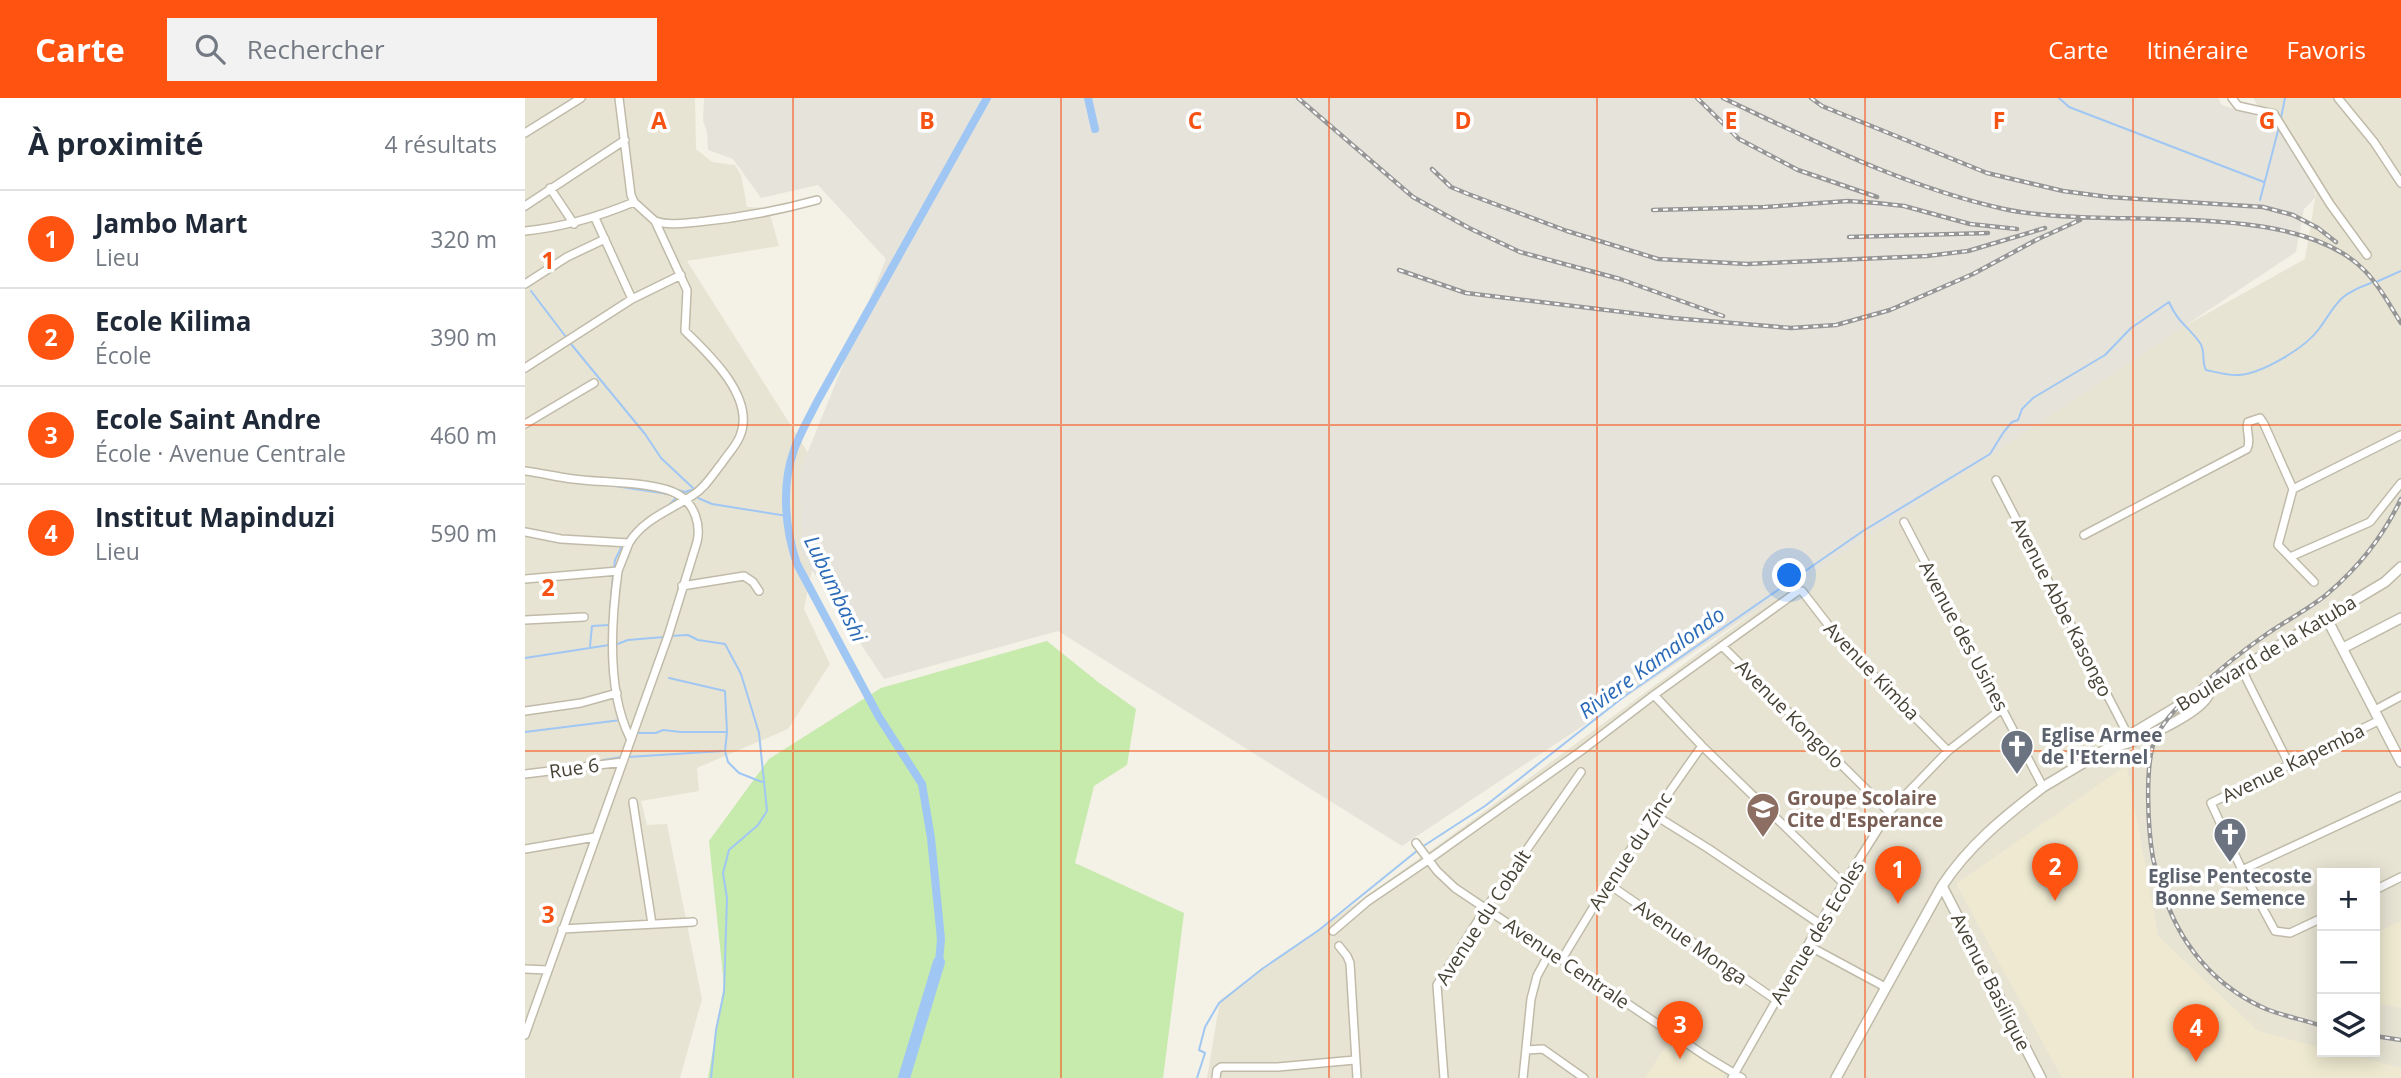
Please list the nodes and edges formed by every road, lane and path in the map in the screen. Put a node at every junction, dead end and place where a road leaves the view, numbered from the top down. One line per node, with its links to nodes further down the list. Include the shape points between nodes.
1 (581, 98): 5 (street)
2 (619, 98): 6 (street)
3 (2232, 98): 17 (street, via 2238,106 2270,112)
4 (2338, 98): 7 (street)
5 (525, 134)
6 (625, 139): 8 (street); 10 (street)
7 (2401, 183)
8 (550, 188): 11 (street); 14 (street)
9 (817, 200): 13 (street, via 735,219 673,225)
10 (634, 202): 12 (street); 13 (street)
11 (525, 206)
12 (595, 218): 14 (street); 16 (street)
13 (655, 221): 18 (street)
14 (574, 224): 15 (street)
15 (525, 231)
16 (605, 239): 19 (street); 20 (street)
17 (2367, 255)
18 (681, 275): 20 (street); 29 (street, via 689,294 685,331 734,387 743,417 732,450 700,490)
19 (525, 284)
20 (632, 299): 21 (street)
21 (525, 368)
22 (594, 383): 23 (street)
23 (525, 424)
24 (2401, 435): 28 (street)
25 (525, 471): 29 (street, via 660,488)
26 (1996, 480): 56 (street, Avenue Abbe Kasongo)
27 (2401, 483): 34 (street, via 2370,522)
28 (2293, 489): 32 (street, via 2264,424 2256,418 2247,425 2247,449); 34 (street, via 2277,543)
29 (685, 500): 33 (street, via 638,530); 39 (street, via 700,527)
30 (1904, 522): 52 (street, Avenue des Usines)
31 (525, 532): 33 (street)
32 (2084, 535)
33 (629, 543): 36 (street)
34 (2290, 557): 38 (street)
35 (2401, 567): 42 (street, Boulevard de la Katuba, via 2385,582)
36 (618, 570): 37 (street); 49 (street, via 614,603)
37 (525, 579)
38 (2314, 582)
39 (682, 586): 40 (street, via 744,576); 57 (street, via 669,636)
40 (759, 591)
41 (584, 617): 44 (street)
42 (2326, 617): 46 (street); 47 (street, Boulevard de la Katuba)
43 (2401, 618): 46 (street)
44 (525, 620)
45 (1722, 646): 50 (street); 60 (street, Avenue Kimba, via 1801,592 1843,644); 69 (street, Avenue Kongolo)
46 (2343, 648): 53 (street)
47 (2241, 667): 48 (street, Boulevard de la Katuba); 63 (street)
48 (2213, 685): 56 (street, Boulevard de la Katuba); 58 (street, via 2200,705 2156,732 2138,741)
49 (617, 693): 54 (street); 57 (street, via 621,720)
50 (1654, 695): 59 (street); 74 (street)
51 (2401, 696): 53 (street, Avenue Kapemba)
52 (2003, 708): 60 (street, Avenue des Ecoles); 66 (street, Avenue des Usines)
53 (2375, 710): 55 (street)
54 (525, 711)
55 (2380, 720): 62 (street); 63 (street, Avenue Kapemba)
56 (2128, 734): 58 (street, Boulevard de la Katuba)
57 (631, 738): 61 (street)
58 (2108, 746): 66 (street, Boulevard de la Katuba)
59 (1702, 747): 70 (street, Avenue du Zinc); 78 (street)
60 (1948, 751): 69 (street, Avenue des Ecoles)
61 (623, 762): 65 (street, Rue 6); 71 (street)
62 (2401, 762)
63 (2289, 764): 75 (street, Avenue Kapemba, via 2213,802 2212,809)
64 (1581, 772): 81 (street, Avenue du Cobalt)
65 (525, 774)
66 (2043, 787): 79 (street, Boulevard de la Katuba, via 1982,837)
67 (2401, 796): 75 (street)
68 (633, 802): 84 (street)
69 (1889, 812): 78 (street, Avenue des Ecoles)
70 (1653, 814): 77 (street, Avenue du Zinc); 85 (street)
71 (595, 838): 73 (street); 86 (street)
72 (1416, 843): 74 (street, Avenue Centrale)
73 (525, 849)
74 (1427, 858): 81 (street, Avenue Centrale, via 1455,888); 87 (street)
75 (2242, 870): 82 (street, via 2275,931 2295,932)
76 (2401, 877): 80 (street)
77 (1607, 883): 91 (street, Avenue du Zinc); 95 (street, Avenue Monga)
78 (1844, 884): 85 (street, Avenue des Ecoles)
79 (1941, 886): 94 (street, Boulevard de la Katuba); 108 (street, Avenue Basilique)
80 (2380, 888)
81 (1486, 908): 90 (street, Avenue Centrale); 104 (street, Avenue du Cobalt, via 1437,985)
82 (2317, 921)
83 (693, 922): 84 (street)
84 (652, 924): 86 (street)
85 (1820, 924): 89 (street, Avenue des Ecoles)
86 (562, 929): 93 (street)
87 (1333, 930)
88 (1339, 946): 98 (street, via 1350,963)
89 (1809, 946): 94 (street); 95 (street, Avenue des Ecoles)
90 (1550, 952): 91 (street, Avenue Centrale); 97 (street, via 1531,999)
91 (1562, 959): 101 (street, Avenue Centrale)
92 (525, 969): 93 (street)
93 (548, 970): 96 (street)
94 (1885, 987): 107 (street, Boulevard de la Katuba)
95 (1776, 1000): 101 (street, Avenue des Ecoles)
96 (525, 1035)
97 (1526, 1051): 105 (street); 106 (street, via 1543,1049)
98 (1355, 1060): 99 (street); 103 (street)
99 (1278, 1067): 100 (street, via 1221,1067); 102 (street)
100 (1216, 1075)
101 (1736, 1077)
102 (1279, 1078)
103 (1357, 1078)
104 (1444, 1078)
105 (1523, 1078)
106 (1584, 1078)
107 (1836, 1078)
108 (2041, 1078)

